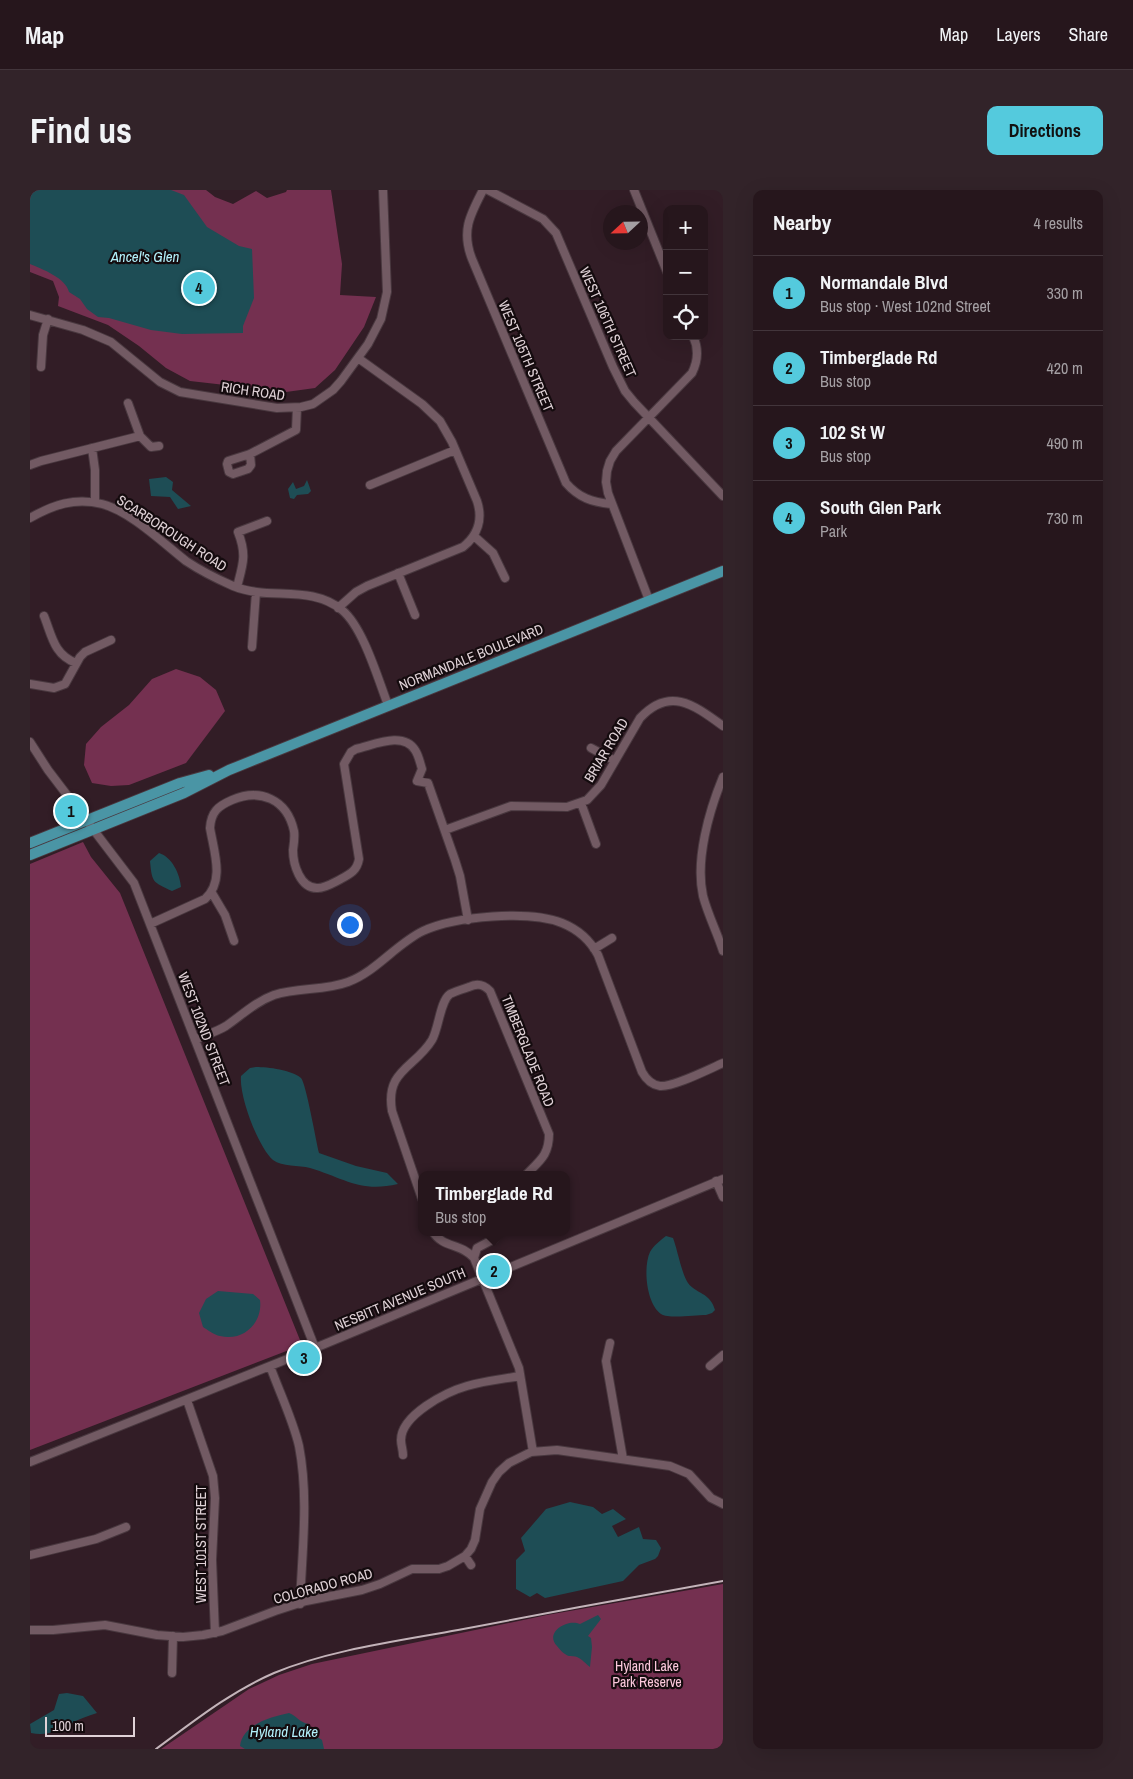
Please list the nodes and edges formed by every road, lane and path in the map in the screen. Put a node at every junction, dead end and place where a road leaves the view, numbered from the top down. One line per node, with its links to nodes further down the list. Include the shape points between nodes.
1 (383, 190): 9 (street, RICH ROAD, via 387,292 381,319)
2 (483, 190): 23 (street, WEST 105TH STREET, via 467,229 466,239 472,259 566,483 588,500)
3 (488, 190): 13 (street, WEST 106TH STREET, via 543,219 556,233 619,379)
4 (634, 190): 5 (street)
5 (663, 262)
6 (30, 315): 7 (street, RICH ROAD)
7 (48, 319): 10 (street); 12 (street, RICH ROAD, via 111,342 160,382 180,392 277,408)
8 (694, 340): 13 (street, via 697,357 692,373)
9 (358, 358): 12 (street, RICH ROAD, via 333,390 313,404); 17 (street, via 432,412 447,431)
10 (40, 367)
11 (128, 404): 14 (street)
12 (297, 408): 18 (street, via 296,430)
13 (648, 417): 21 (street, WEST 106TH STREET); 23 (street, via 610,461 606,482)
14 (140, 436): 15 (street, via 151,447); 16 (street)
15 (159, 446)
16 (92, 448): 19 (street); 22 (street, via 96,488)
17 (455, 450): 20 (street); 26 (street, via 480,510)
18 (250, 454)
19 (30, 465)
20 (370, 485)
21 (723, 496)
22 (94, 502): 24 (street, SCARBOROUGH ROAD, via 65,502); 30 (street, SCARBOROUGH ROAD, via 128,516 196,567)
23 (611, 504): 32 (street)
24 (30, 518)
25 (267, 521): 30 (street, via 238,532 243,560)
26 (474, 536): 28 (street, via 456,550); 29 (street, via 493,552)
27 (723, 571): 32 (main road, NORMANDALE BOULEVARD)
28 (398, 573): 33 (street, via 356,592); 34 (street)
29 (505, 578)
30 (237, 587): 31 (street, SCARBOROUGH ROAD)
31 (256, 592): 33 (street, SCARBOROUGH ROAD, via 307,594 320,597); 37 (street)
32 (649, 600): 40 (main road, NORMANDALE BOULEVARD)
33 (338, 608): 40 (street, SCARBOROUGH ROAD, via 359,634)
34 (415, 615)
35 (44, 616): 38 (street, via 59,652)
36 (111, 640): 38 (street, via 85,652)
37 (252, 647)
38 (76, 663): 39 (street, via 68,679 60,686)
39 (30, 684)
40 (388, 705): 45 (main road, NORMANDALE BOULEVARD)
41 (723, 726): 44 (street, BRIAR ROAD, via 693,705 664,702 640,718)
42 (30, 742): 48 (street, WEST 102ND STREET)
43 (591, 748): 44 (street)
44 (615, 761): 47 (street, BRIAR ROAD, via 595,794)
45 (229, 770): 48 (main road, NORMANDALE BOULEVARD, via 180,783); 49 (main road, NORMANDALE BOULEVARD, via 184,793)
46 (723, 777): 57 (street, via 704,843 700,870 704,898)
47 (580, 803): 50 (street, via 511,806); 52 (street)
48 (86, 820): 49 (street, WEST 102ND STREET); 51 (main road, NORMANDALE BOULEVARD)
49 (93, 830): 53 (main road, NORMANDALE BOULEVARD); 56 (street, WEST 102ND STREET, via 134,883)
50 (445, 830): 54 (street, via 428,783 417,780 422,769 415,750 404,741 391,740 356,749 350,752 344,764 359,854 358,864 352,873 324,887 307,885 298,871 293,851 294,829 287,814 274,800 256,794 246,795 218,807 214,813 210,828 217,877); 55 (street, via 460,876)
51 (30, 843)
52 (596, 844)
53 (30, 856)
54 (212, 893): 56 (street, via 205,900); 59 (street, via 225,915)
55 (468, 920): 60 (street, via 496,916 548,918 574,929); 62 (street, via 424,931 348,982 289,991 261,1000 225,1026)
56 (150, 924): 62 (street, WEST 102ND STREET)
57 (719, 928): 61 (street)
58 (612, 938): 60 (street)
59 (234, 941)
60 (594, 949): 63 (street, via 642,1072 651,1083 666,1086)
61 (723, 951)
62 (195, 1040): 73 (street, WEST 102ND STREET)
63 (723, 1063)
64 (530, 1171): 66 (street, TIMBERGLADE ROAD, via 548,1149 549,1134 490,991 474,984 446,998 432,1040 392,1085 392,1111)
65 (720, 1180): 67 (street); 71 (street, NESBITT AVENUE SOUTH)
66 (418, 1187)
67 (723, 1198)
68 (436, 1236): 70 (street, via 464,1249)
69 (497, 1236): 70 (street, via 477,1248)
70 (474, 1258): 71 (street)
71 (480, 1276): 73 (street, NESBITT AVENUE SOUTH); 77 (street)
72 (610, 1343): 81 (street, via 606,1361)
73 (315, 1348): 75 (street, NESBITT AVENUE SOUTH)
74 (723, 1355): 76 (street)
75 (270, 1366): 78 (street, NESBITT AVENUE SOUTH); 88 (street, via 301,1460 304,1495)
76 (710, 1366)
77 (520, 1376): 79 (street); 80 (street, via 466,1386 416,1412 402,1432)
78 (187, 1400): 82 (street, NESBITT AVENUE SOUTH); 90 (street, WEST 101ST STREET, via 213,1476)
79 (533, 1452): 81 (street, via 556,1450); 86 (street, via 509,1463 492,1482 480,1509 475,1540)
80 (403, 1455)
81 (624, 1459): 83 (street, via 659,1464 689,1474 711,1498)
82 (30, 1462)
83 (723, 1504)
84 (126, 1527): 85 (street, via 96,1539)
85 (30, 1555)
86 (465, 1556): 87 (street); 88 (street, COLORADO ROAD, via 448,1566 412,1569 362,1590)
87 (471, 1565)
88 (300, 1604): 90 (street, COLORADO ROAD)
89 (30, 1630): 91 (street, COLORADO ROAD, via 105,1625)
90 (215, 1633): 91 (street, COLORADO ROAD)
91 (173, 1636): 92 (street)
92 (172, 1674)

